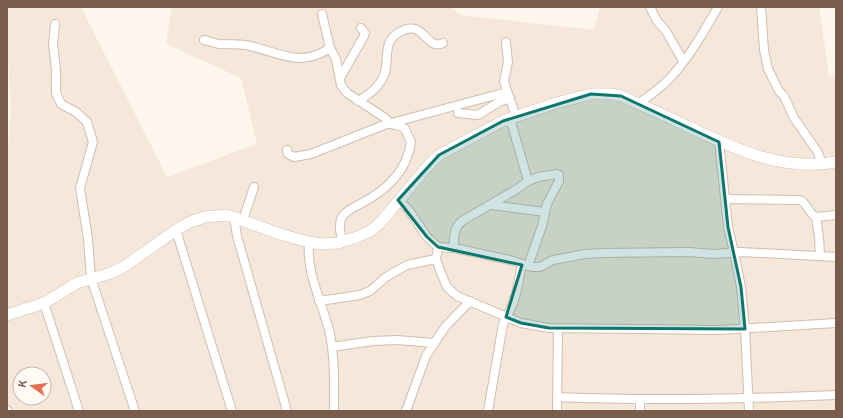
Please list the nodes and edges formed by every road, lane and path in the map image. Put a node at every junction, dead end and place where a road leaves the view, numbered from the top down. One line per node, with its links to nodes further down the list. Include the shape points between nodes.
1 (650, 7): 11 (street)
2 (718, 7): 11 (street)
3 (761, 7): 22 (street, via 768,69 794,118)
4 (322, 14): 10 (street)
5 (55, 24): 42 (street, via 53,44 56,93 61,104 87,122 93,142 80,188)
6 (361, 28): 12 (street, via 364,36)
7 (204, 40): 10 (street, via 219,44 249,45 292,58 304,58)
8 (506, 42): 13 (street, via 508,62 504,81)
9 (443, 43): 14 (street, via 435,45 418,29 412,28 397,33 387,48 385,72 378,86)
10 (330, 48): 12 (street, via 336,59)
11 (683, 62): 15 (street, via 664,84)
12 (340, 78): 14 (street, via 346,93)
13 (508, 95): 16 (street, via 478,115); 17 (street); 18 (street)
14 (358, 102): 18 (street, via 385,118)
15 (638, 104): 17 (street, via 621,96 591,94); 19 (street)
16 (458, 113)
17 (513, 117): 23 (street); 26 (street, via 439,155)
18 (390, 124): 20 (street, via 311,154 294,157 288,154); 34 (street, via 405,129 412,142 407,159 389,185 369,200 347,211 342,217 340,233)
19 (719, 142): 22 (street, via 772,160); 25 (street)
20 (287, 150)
21 (836, 162): 22 (street)
22 (823, 164)
23 (528, 181): 27 (street); 28 (street, via 552,174 559,175 559,181)
24 (254, 187): 31 (street)
25 (725, 198): 30 (street, via 800,200); 37 (street)
26 (398, 200): 34 (street, via 380,223 369,232); 35 (street, via 408,209 426,237)
27 (491, 204): 28 (street); 36 (street, via 458,226 454,234)
28 (545, 212): 41 (street, via 542,226)
29 (836, 215): 30 (street)
30 (816, 217): 38 (street)
31 (238, 219): 32 (street, via 227,215 205,217); 33 (street); 60 (street, via 237,236)
32 (176, 230): 42 (street, via 125,266); 59 (street)
33 (308, 242): 34 (street); 43 (street, via 310,271)
34 (343, 242)
35 (438, 247): 36 (street); 40 (street)
36 (454, 248): 41 (street)
37 (734, 252): 38 (street); 41 (street, via 585,254 553,260 540,267); 50 (street)
38 (820, 256): 39 (street)
39 (836, 257)
40 (436, 259): 43 (street, via 407,265 386,277 370,291 360,295); 44 (street, via 447,287)
41 (525, 265): 47 (street)
42 (91, 278): 45 (street); 58 (street)
43 (319, 301): 52 (street)
44 (470, 301): 47 (street); 51 (street, via 445,327)
45 (44, 303): 46 (street); 57 (street)
46 (7, 315)
47 (506, 317): 49 (street, via 535,327); 63 (street, via 502,324)
48 (836, 324): 50 (street)
49 (558, 329): 50 (street); 54 (street)
50 (745, 329): 55 (street)
51 (434, 343): 52 (street, via 397,340); 62 (street, via 423,361)
52 (332, 347): 61 (street)
53 (836, 395): 55 (street)
54 (557, 397): 56 (street); 64 (street)
55 (748, 398): 56 (street); 66 (street)
56 (640, 399): 65 (street)
57 (79, 411)
58 (135, 411)
59 (232, 411)
60 (287, 411)
61 (334, 411)
62 (406, 411)
63 (488, 411)
64 (557, 411)
65 (640, 411)
66 (750, 411)

